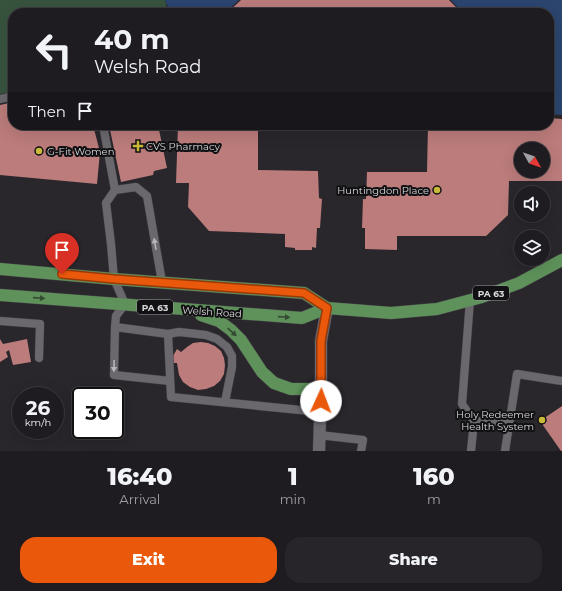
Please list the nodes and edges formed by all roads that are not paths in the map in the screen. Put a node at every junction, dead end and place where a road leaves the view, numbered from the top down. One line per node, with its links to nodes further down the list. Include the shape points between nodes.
1 (103, 130): 2 (lane)
2 (114, 190): 5 (lane, via 106,203); 6 (lane, one-way to 2, via 147,196 136,187)
3 (561, 262): 8 (main road, Welsh Road / PA 63, via 519,283)
4 (0, 269): 5 (main road, Welsh Road / PA 63)
5 (114, 279): 6 (main road, Welsh Road / PA 63); 9 (lane)
6 (162, 282): 10 (main road, Welsh Road / PA 63, via 304,293)
7 (0, 295): 9 (main road, Welsh Road / PA 63, one-way to 9)
8 (470, 300): 10 (main road, Welsh Road / PA 63, via 437,309 391,313); 21 (lane, via 462,404)
9 (125, 304): 11 (main road, Welsh Road / PA 63); 13 (lane, via 116,316)
10 (327, 308): 11 (main road, Welsh Road / PA 63, one-way to 10, via 302,318); 18 (street, via 321,341)
11 (185, 310): 18 (main road, one-way to 18, via 219,321 231,330 241,340 262,372 274,383 291,389)
12 (0, 321): 15 (lane, via 40,324)
13 (114, 327): 14 (lane); 16 (lane, one-way to 16, via 114,376)
14 (168, 334): 16 (lane); 19 (lane, via 179,332 206,335 227,347 232,356 232,367)
15 (39, 358)
16 (170, 381): 19 (lane, via 171,397)
17 (562, 381): 22 (lane, via 517,374)
18 (321, 389): 20 (street)
19 (225, 402): 20 (lane)
20 (320, 412): 23 (street)
21 (474, 422): 22 (lane); 26 (lane)
22 (509, 422): 27 (lane)
23 (319, 435): 24 (street); 25 (lane, via 363,440)
24 (319, 451)
25 (361, 451)
26 (470, 451)
27 (505, 451)

